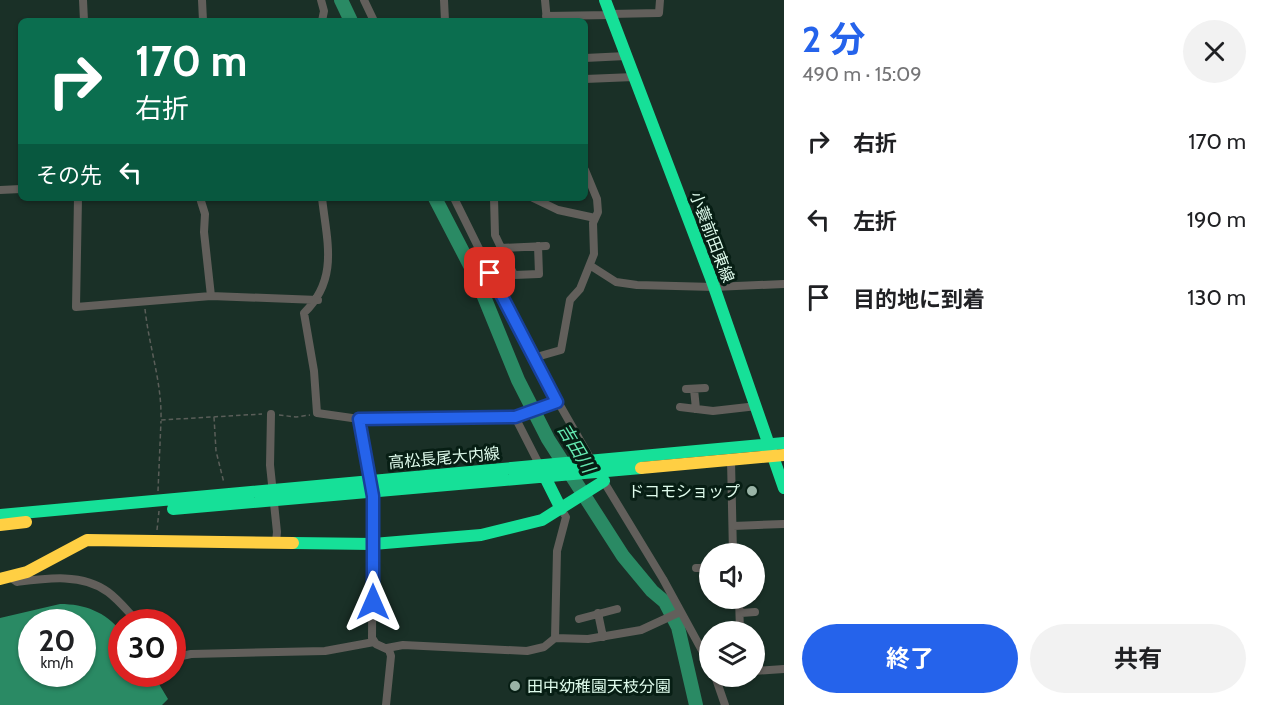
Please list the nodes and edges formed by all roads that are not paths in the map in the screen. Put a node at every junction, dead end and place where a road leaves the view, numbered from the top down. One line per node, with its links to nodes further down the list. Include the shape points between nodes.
1 (83, 0): 10 (street)
2 (202, 0): 11 (street)
3 (321, 0): 12 (street)
4 (364, 0): 13 (street)
5 (444, 0): 14 (street)
6 (545, 0): 15 (street)
7 (604, 0): 9 (main road, 小蓑前田東線)
8 (660, 0): 9 (street, via 659,13)
9 (610, 15): 15 (street); 16 (main road, 小蓑前田東線)
10 (84, 18)
11 (203, 18)
12 (323, 18)
13 (373, 18)
14 (445, 18)
15 (546, 18)
16 (626, 56): 17 (street); 18 (main road, 小蓑前田東線)
17 (588, 58)
18 (634, 77): 19 (street); 34 (main road, 小蓑前田東線)
19 (588, 79)
20 (588, 177): 29 (street, via 597,199)
21 (0, 189): 22 (street)
22 (18, 189)
23 (78, 201): 35 (street, via 76,307)
24 (201, 201): 35 (street)
25 (321, 201): 36 (street, via 328,273)
26 (455, 201): 31 (street)
27 (494, 201): 30 (street, via 495,235)
28 (539, 201): 29 (street, via 558,210)
29 (595, 218): 32 (street)
30 (501, 248): 30 (street, via 514,275 540,274 542,246); 31 (street)
31 (482, 256): 37 (street)
32 (591, 266): 34 (street, via 616,282); 37 (street, via 570,300 561,350)
33 (784, 284): 34 (street)
34 (714, 287): 40 (main road, 小蓑前田東線)
35 (211, 296): 36 (street)
36 (318, 300): 45 (street, via 304,313 317,413)
37 (533, 358): 39 (street)
38 (705, 388): 42 (street, via 690,389)
39 (557, 402): 44 (street); 50 (street)
40 (757, 406): 42 (street); 47 (main road, 小蓑前田東線)
41 (680, 407): 42 (street)
42 (696, 409)
43 (272, 414): 55 (street)
44 (515, 417): 45 (street); 51 (street)
45 (359, 419): 53 (street)
46 (784, 443): 47 (main road, 高松長尾大内線)
47 (770, 444): 48 (main road, 小蓑前田東線); 50 (main road, 高松長尾大内線)
48 (779, 456): 49 (main road, 高松長尾大内線); 54 (main road, 小蓑前田東線)
49 (731, 460): 50 (main road, 高松長尾大内線); 60 (street)
50 (591, 465): 51 (main road, 高松長尾大内線); 52 (street)
51 (544, 470): 53 (main road, 高松長尾大内線); 56 (main road)
52 (601, 483): 56 (main road); 69 (street)
53 (371, 486): 55 (main road, 高松長尾大内線); 63 (street)
54 (784, 488)
55 (273, 495): 57 (main road, 高松長尾大内線); 59 (main road, 高松長尾大内線); 61 (street)
56 (565, 507): 63 (main road, via 542,520 481,535); 75 (street, via 557,551)
57 (0, 515)
58 (784, 524): 60 (street)
59 (0, 525)
60 (733, 526): 62 (street)
61 (276, 542): 63 (main road); 64 (main road, via 87,540 47,563)
62 (733, 543)
63 (373, 544): 76 (street)
64 (5, 578): 65 (street, via 17,582 69,579 91,583 109,592)
65 (125, 609)
66 (617, 609): 71 (street)
67 (740, 609): 70 (street)
68 (755, 612): 70 (street)
69 (678, 613): 74 (street, via 641,630); 77 (street)
70 (741, 613): 73 (street)
71 (598, 614): 72 (street); 74 (street)
72 (579, 619)
73 (741, 621)
74 (603, 637): 75 (street)
75 (555, 638): 78 (street, via 544,647 527,651 403,645)
76 (374, 642): 78 (street); 79 (street, via 325,651)
77 (699, 647)
78 (387, 648): 83 (street, via 391,672)
79 (186, 655)
80 (784, 669): 81 (street)
81 (765, 670)
82 (719, 687): 84 (street)
83 (386, 705)
84 (725, 705)

